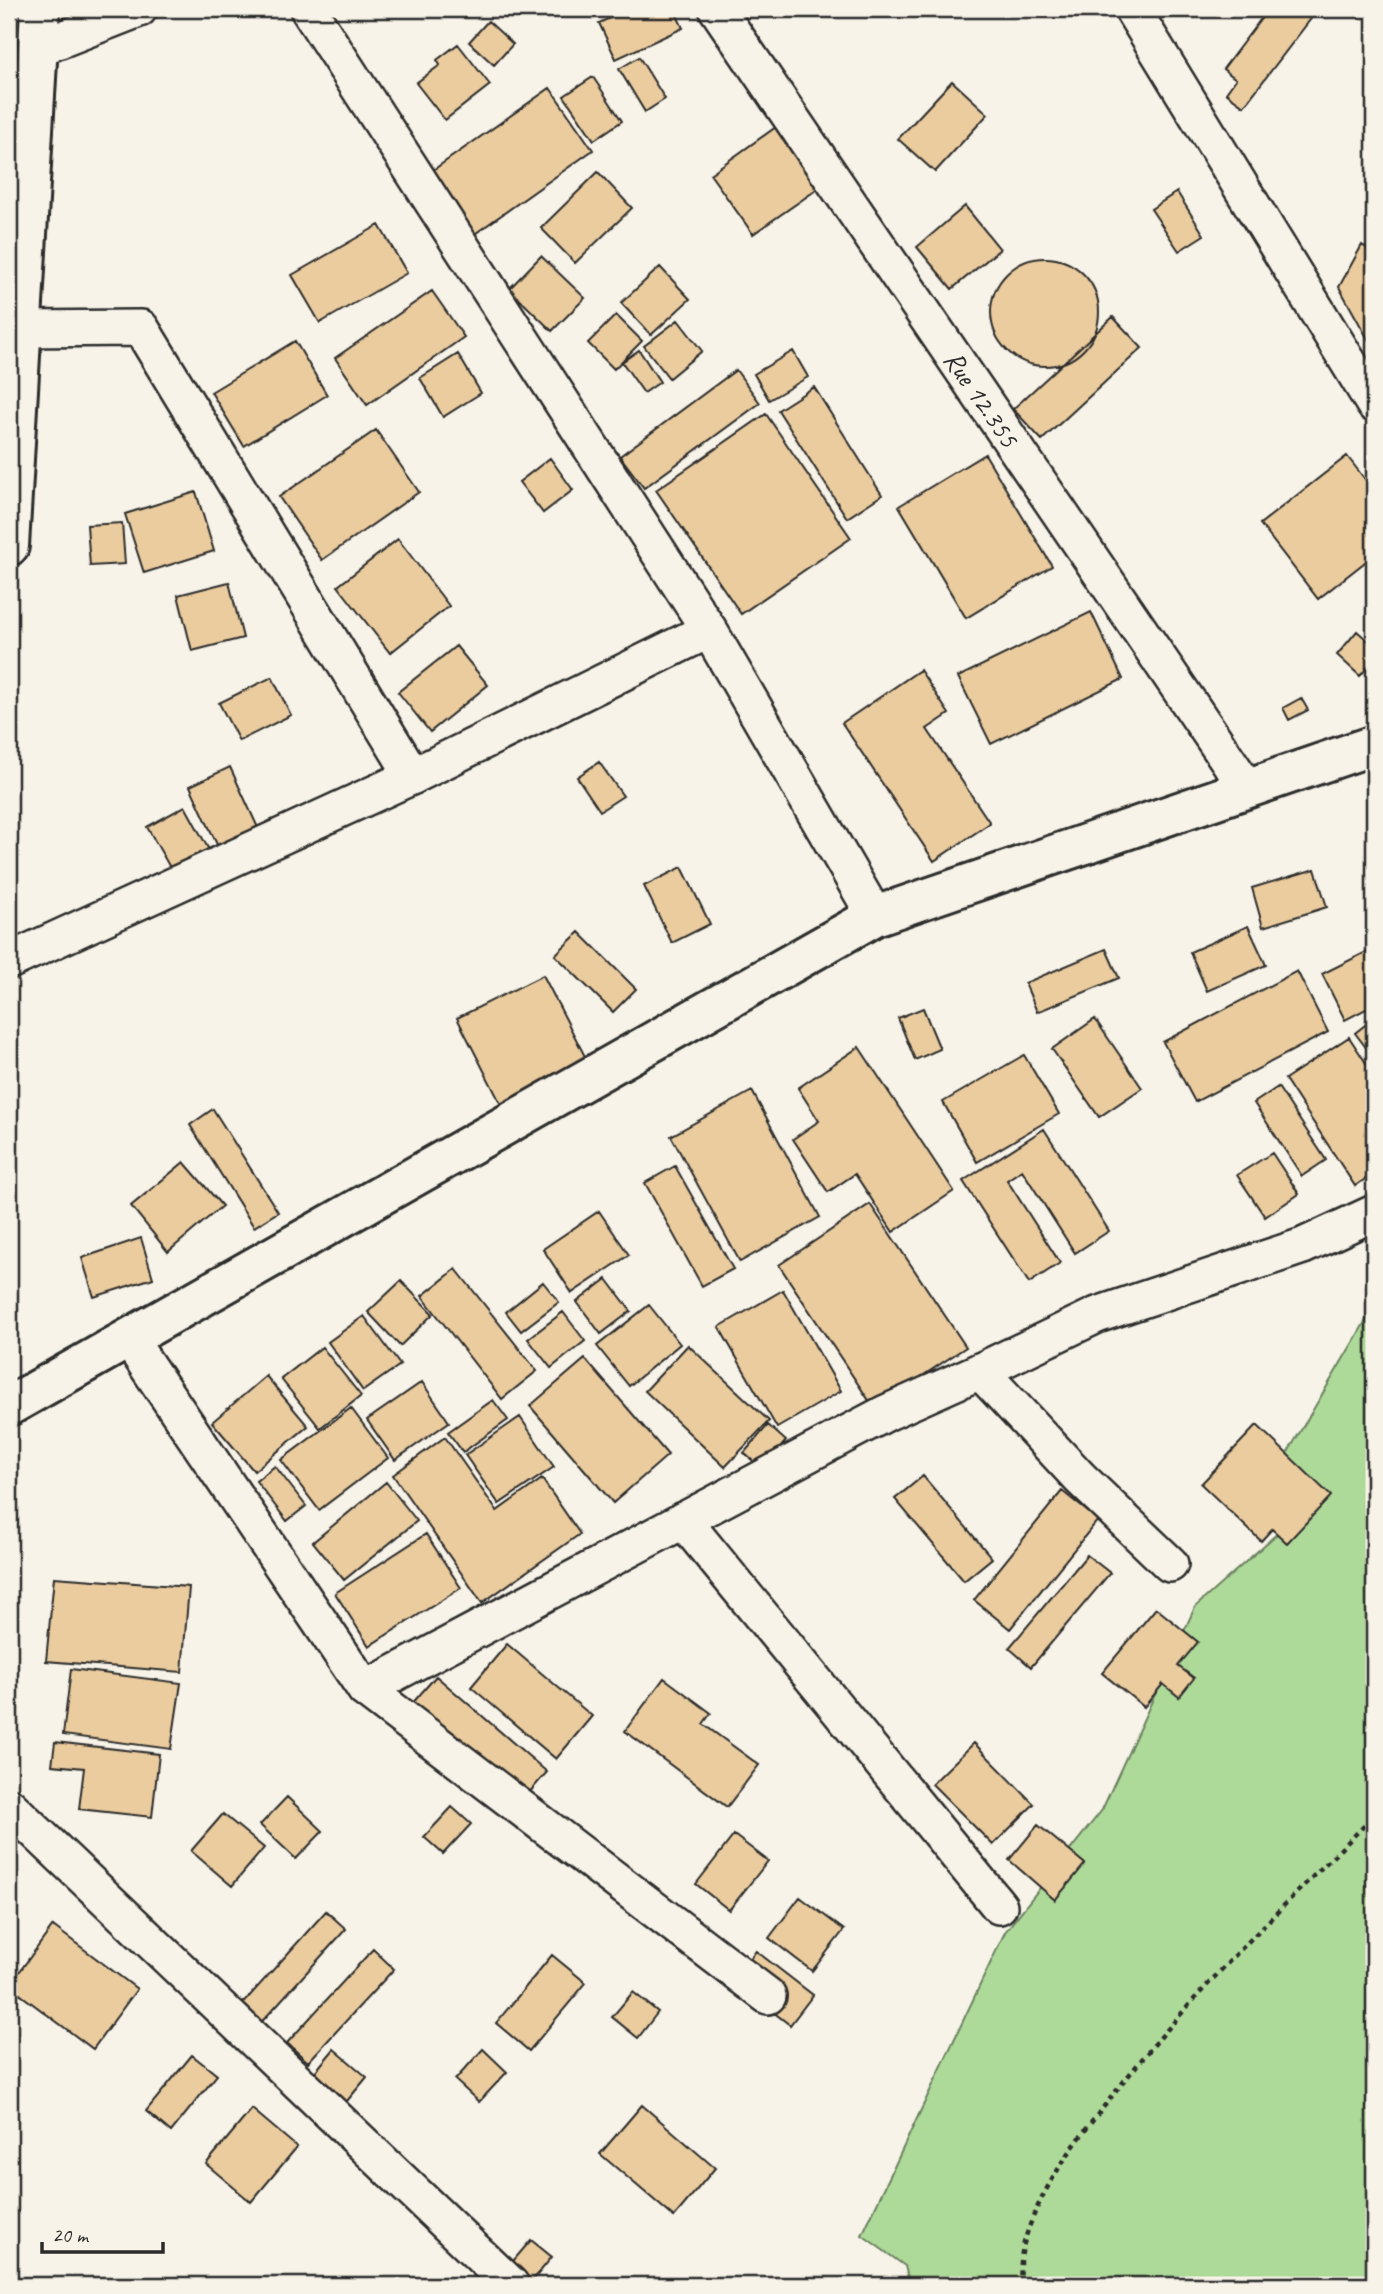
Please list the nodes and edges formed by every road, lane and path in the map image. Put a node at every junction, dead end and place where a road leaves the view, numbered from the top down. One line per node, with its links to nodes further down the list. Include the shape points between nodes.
1 (40, 9): 6 (street)
2 (139, 9): 6 (street)
3 (307, 9): 10 (street)
4 (717, 9): 13 (street, Rue 12.355)
5 (1147, 17): 8 (street)
6 (37, 50): 7 (street)
7 (21, 329): 9 (street); 12 (street, via 141,328)
8 (1374, 404)
9 (9, 547)
10 (709, 630): 12 (street); 14 (street)
11 (1374, 745): 13 (street)
12 (414, 776): 15 (street)
13 (1247, 788): 14 (street)
14 (875, 916): 17 (street)
15 (9, 961)
16 (1374, 1213): 18 (street, via 1303,1246 1097,1315)
17 (129, 1339): 19 (street); 22 (street)
18 (980, 1371): 20 (street, via 886,1413); 21 (street, via 1080,1478)
19 (9, 1406)
20 (683, 1520): 22 (street); 25 (street)
21 (1170, 1564)
22 (365, 1689): 26 (street)
23 (9, 1806): 27 (street)
24 (1374, 1816): 28 (path, via 1224,1965 1083,2132 1044,2195 1024,2245)
25 (999, 1906)
26 (768, 1996)
27 (511, 2285)
28 (1020, 2285)

